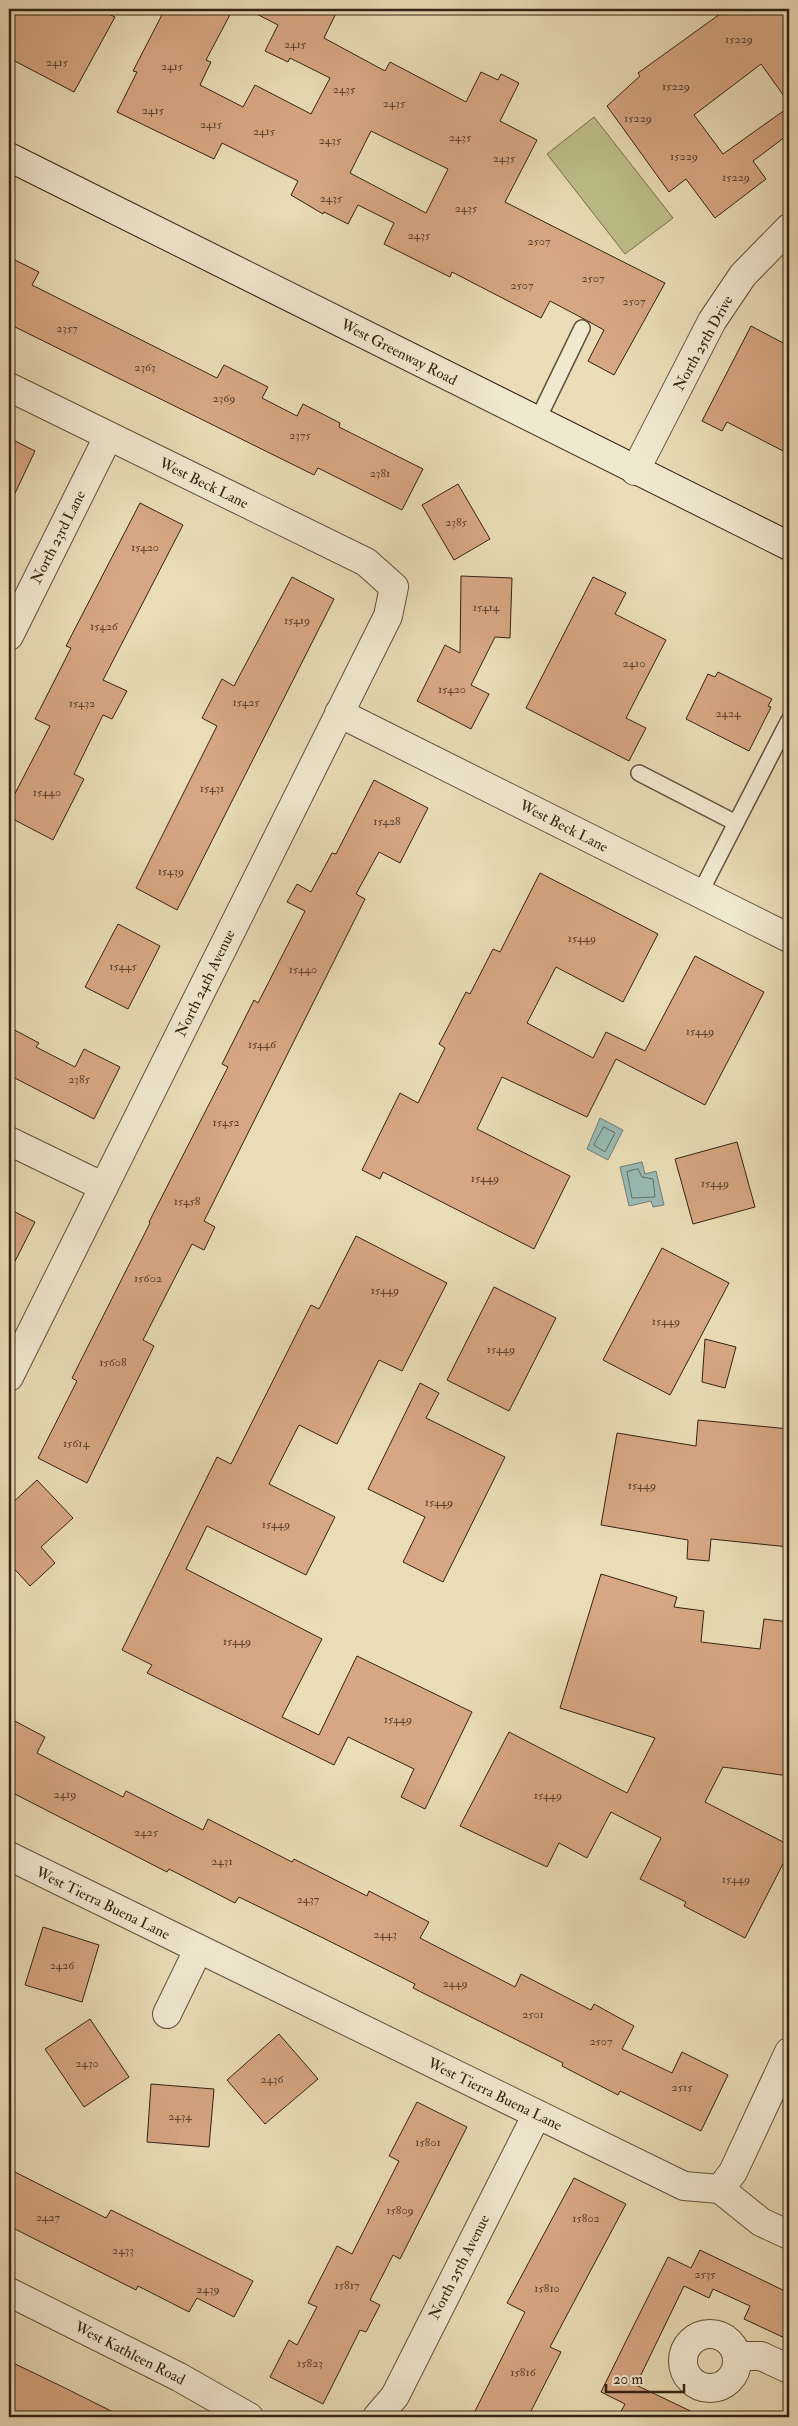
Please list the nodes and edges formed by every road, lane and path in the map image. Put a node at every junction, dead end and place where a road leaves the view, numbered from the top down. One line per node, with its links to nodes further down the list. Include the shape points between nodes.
1 (9, 157): 5 (street, West Greenway Road)
2 (789, 228): 7 (street, North 25th Drive, via 743,275 712,321)
3 (582, 328): 5 (lane)
4 (9, 387): 6 (street, West Beck Lane)
5 (536, 421): 7 (street, West Greenway Road)
6 (108, 437): 9 (street, West Beck Lane, via 366,562); 10 (street, North 23rd Lane)
7 (635, 471): 8 (street, West Greenway Road)
8 (789, 546)
9 (394, 588): 11 (street, North 24th Avenue, via 388,616)
10 (9, 636)
11 (339, 713): 15 (street, West Beck Lane); 18 (street, North 24th Avenue)
12 (789, 720): 14 (lane)
13 (639, 773): 14 (lane)
14 (736, 823): 15 (lane)
15 (700, 893): 16 (street, West Beck Lane)
16 (789, 938)
17 (9, 1141): 18 (street)
18 (104, 1187): 19 (street, North 24th Avenue)
19 (9, 1377)
20 (9, 1856): 21 (street, West Tierra Buena Lane)
21 (198, 1950): 22 (street); 24 (street, West Tierra Buena Lane)
22 (167, 2014)
23 (789, 2052): 25 (street, via 733,2172)
24 (537, 2114): 25 (street, West Tierra Buena Lane, via 684,2186); 31 (street, North 25th Avenue, via 394,2396)
25 (720, 2189): 26 (street, via 761,2222)
26 (789, 2236)
27 (9, 2292): 30 (street, West Kathleen Road, via 179,2377)
28 (737, 2356): 29 (street, via 761,2356)
29 (789, 2369)
30 (249, 2417)
31 (377, 2417)

